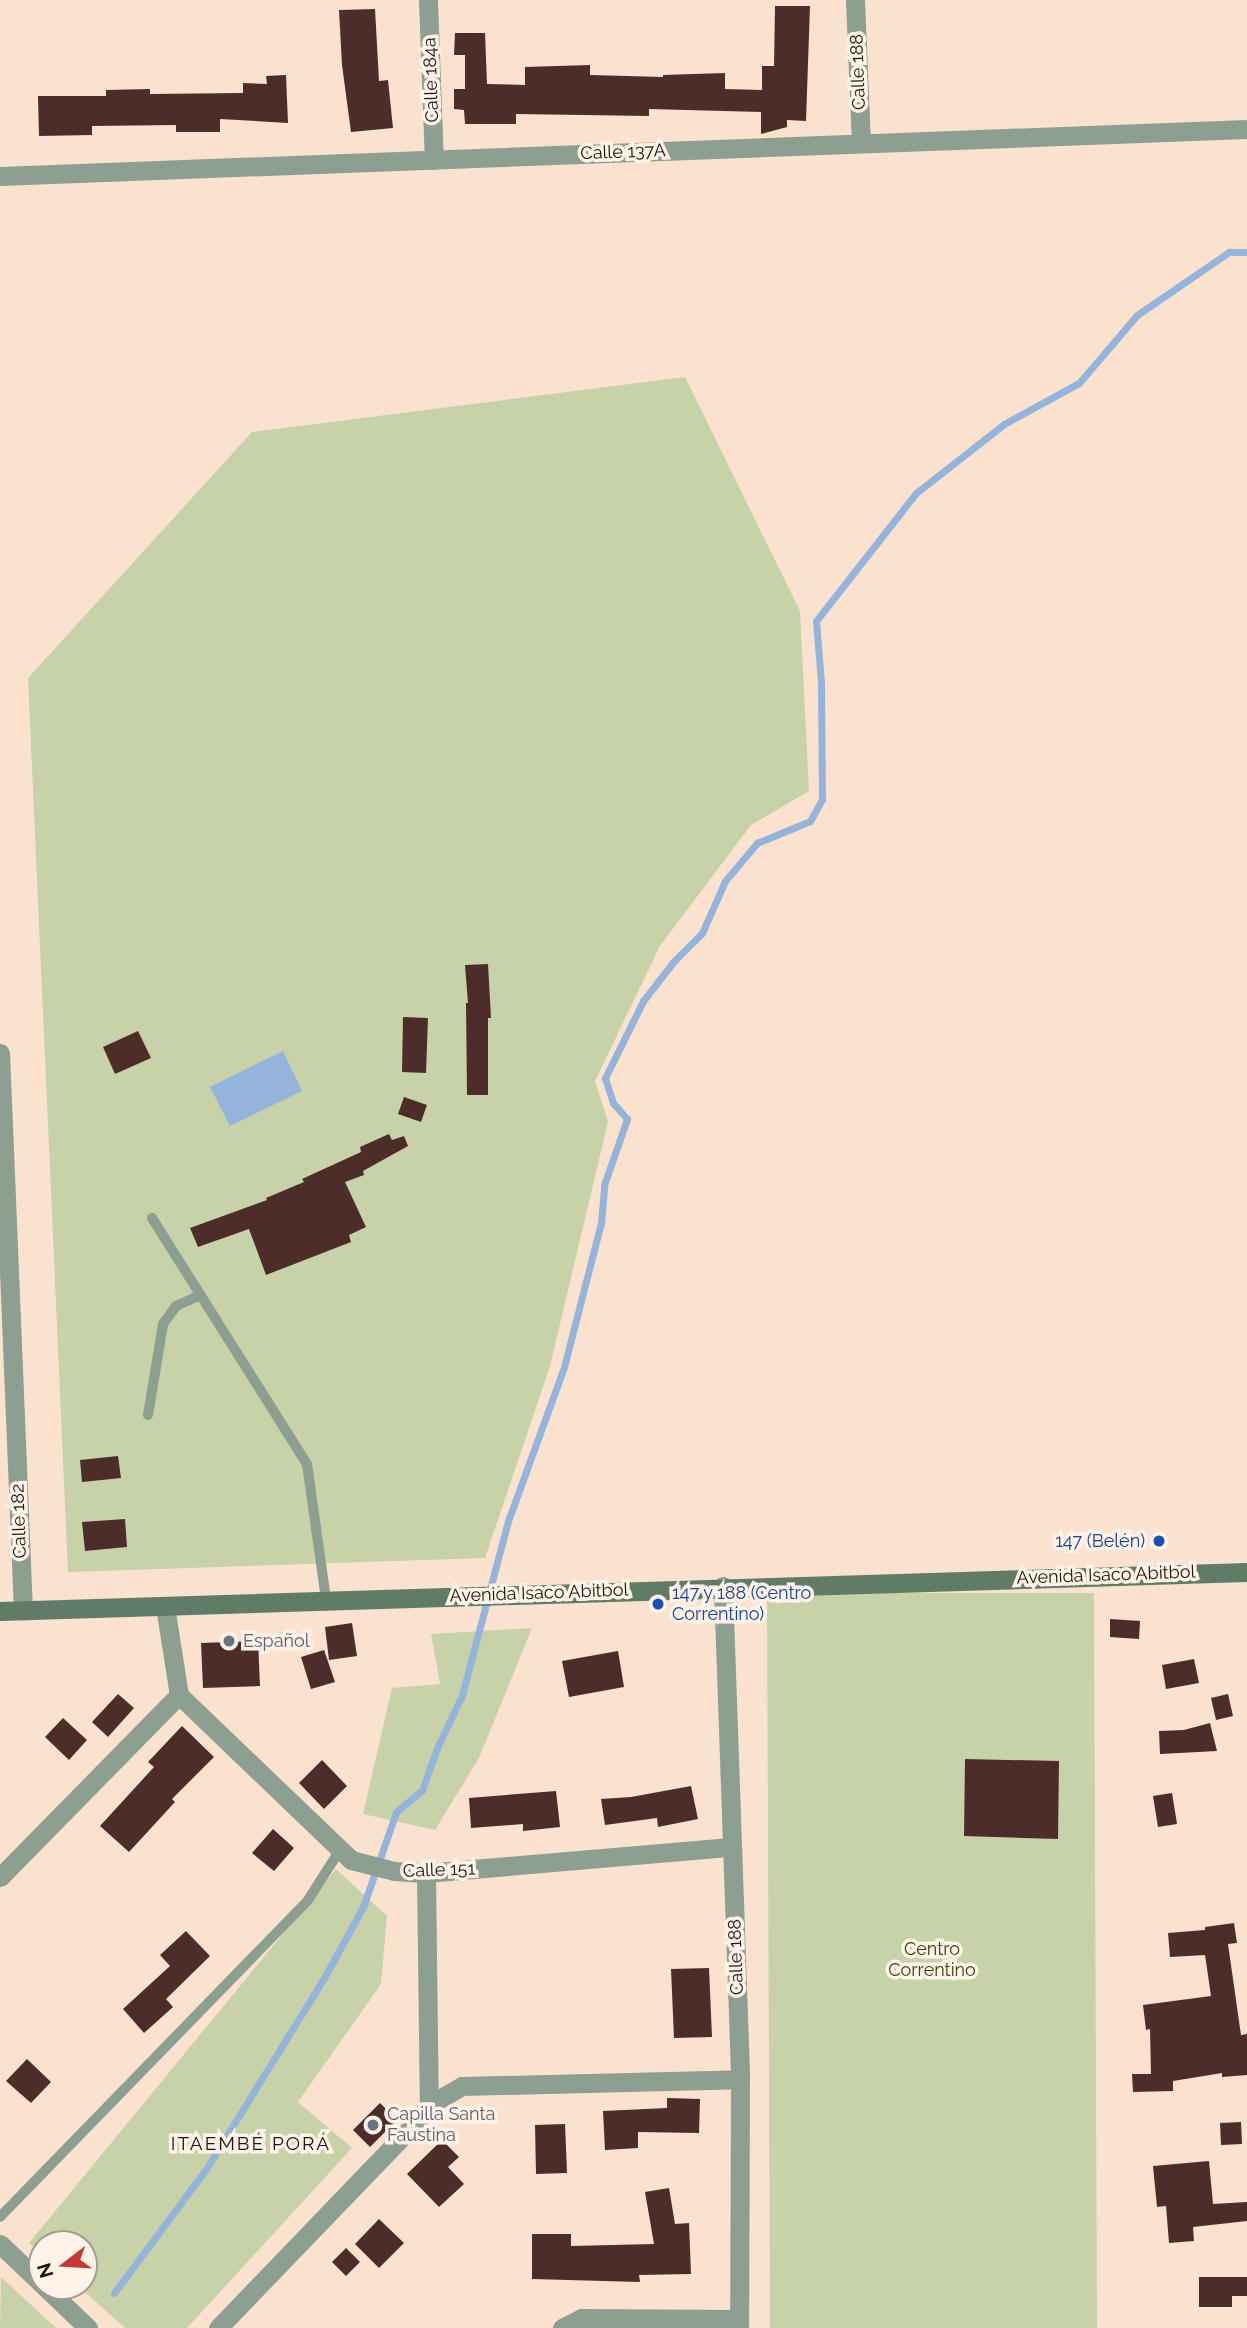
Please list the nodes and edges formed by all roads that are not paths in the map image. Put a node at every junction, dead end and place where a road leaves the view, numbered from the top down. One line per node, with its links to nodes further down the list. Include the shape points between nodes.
1 (428, 0): 5 (street, Calle 184a)
2 (855, 0): 4 (street, Calle 188)
3 (1247, 129): 4 (street, Calle 137A)
4 (861, 144): 5 (street, Calle 137A)
5 (435, 160): 6 (street, Calle 137A)
6 (0, 176)
7 (0, 1053): 8 (street, Calle 182)
8 (1, 1126): 17 (street, Calle 182)
9 (152, 1218): 10 (lane)
10 (201, 1295): 11 (lane, via 176,1306 163,1324); 14 (lane, via 307,1464)
11 (148, 1415)
12 (1247, 1572): 13 (main road, Avenida Isaco Abitbol)
13 (723, 1586): 14 (main road, Avenida Isaco Abitbol); 19 (street, Calle 188)
14 (326, 1600): 15 (main road, Avenida Isaco Abitbol)
15 (165, 1606): 17 (main road, Avenida Isaco Abitbol); 18 (street)
16 (0, 1611): 17 (main road, Avenida Isaco Abitbol)
17 (23, 1611)
18 (179, 1695): 20 (street, Calle 151); 22 (street)
19 (730, 1847): 21 (street, Calle 151); 23 (street, Calle 188)
20 (346, 1855): 21 (street, Calle 151, via 394,1871); 25 (lane, via 308,1900)
21 (426, 1873): 24 (street)
22 (0, 1877)
23 (740, 2079): 24 (street, via 462,2086); 29 (street, Calle 188)
24 (429, 2105): 31 (street)
25 (0, 2217)
26 (4, 2255): 27 (street)
27 (28, 2273)
28 (59, 2300): 30 (street)
29 (739, 2323): 32 (street, via 582,2318)
30 (88, 2328)
31 (218, 2328)
32 (562, 2328)

